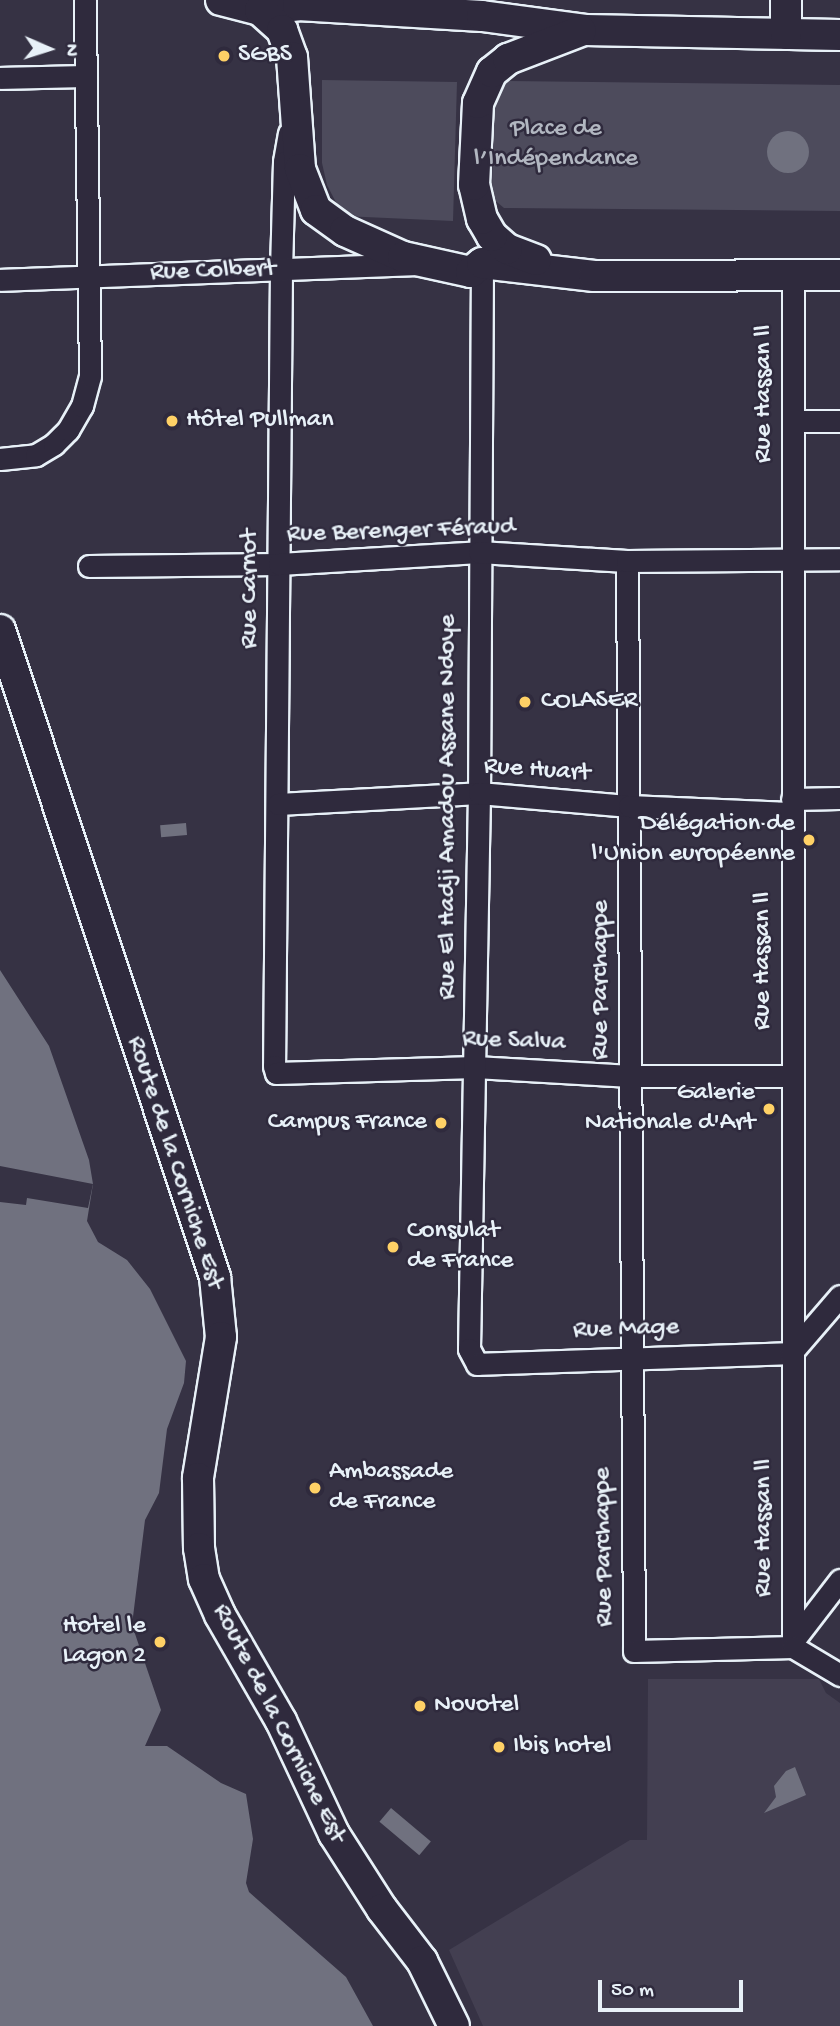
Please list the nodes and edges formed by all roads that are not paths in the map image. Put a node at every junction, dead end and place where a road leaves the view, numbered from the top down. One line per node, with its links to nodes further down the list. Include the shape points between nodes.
1 (85, 0): 9 (street)
2 (221, 0): 4 (street)
3 (786, 0): 7 (street)
4 (268, 6): 5 (street); 11 (street, via 292,57)
5 (482, 8): 6 (street)
6 (585, 30): 7 (street); 18 (street, via 508,59 492,72 476,117 474,185 482,219 492,236 508,249)
7 (786, 34): 8 (street)
8 (840, 35)
9 (86, 75): 10 (street); 17 (street)
10 (0, 78)
11 (293, 106): 13 (street, via 300,169 316,210 345,231); 14 (street, Rue Carnot, via 284,162)
12 (482, 263): 13 (street, via 471,272); 18 (street); 23 (street, Rue El Hadji Amadou Assane Ndoye)
13 (427, 264): 14 (street, Rue Colbert)
14 (281, 270): 17 (street, Rue Colbert); 27 (street, Rue Carnot)
15 (793, 275): 16 (street); 18 (street); 20 (street, Rue Hassan ll)
16 (840, 275)
17 (90, 276): 19 (street, Rue Colbert); 22 (street, via 90,376 82,406 54,444 36,455)
18 (594, 276)
19 (0, 280)
20 (793, 421): 21 (street); 25 (street, Rue Hassan ll)
21 (840, 421)
22 (0, 459)
23 (479, 552): 26 (street, Rue Berenger Féraud); 27 (street, Rue Berenger Féraud); 30 (street, Rue El Hadji Amadou Assane Ndoye)
24 (840, 559): 25 (street, Rue Berenger Féraud)
25 (793, 560): 26 (street, Rue Berenger Féraud); 34 (street, Rue Hassan ll)
26 (627, 561): 33 (street, Rue Parchappe)
27 (279, 565): 28 (street, Rue Berenger Féraud); 32 (street, Rue Carnot)
28 (89, 566)
29 (0, 629): 46 (street, Route de la Corniche Est, via 215,1277 222,1337 198,1478 204,1579 281,1721 334,1835 422,1961)
30 (479, 793): 32 (street, Rue Huart); 33 (street, Rue Huart); 35 (street, Rue El Hadji Amadou Assane Ndoye)
31 (840, 798): 34 (street, Rue Huart)
32 (278, 804): 36 (street, Rue Carnot)
33 (629, 806): 34 (street, Rue Huart); 37 (street, Rue Parchappe)
34 (792, 806): 38 (street, Rue Hassan ll)
35 (475, 1067): 36 (street, Rue Salva); 37 (street, Rue Salva); 40 (street, Rue El Hadji Amadou Assane Ndoye)
36 (276, 1073)
37 (631, 1076): 38 (street, Rue Salva); 42 (street, Rue Parchappe)
38 (792, 1076): 41 (street, Rue Hassan ll)
39 (840, 1296): 41 (street)
40 (470, 1352): 42 (street, Rue Mage, via 477,1364)
41 (792, 1353): 42 (street, Rue Mage); 44 (street, Rue Hassan ll)
42 (631, 1358): 44 (street, Rue Parchappe, via 634,1651)
43 (840, 1580): 44 (street)
44 (793, 1644): 45 (street)
45 (840, 1675)
46 (454, 2026)

